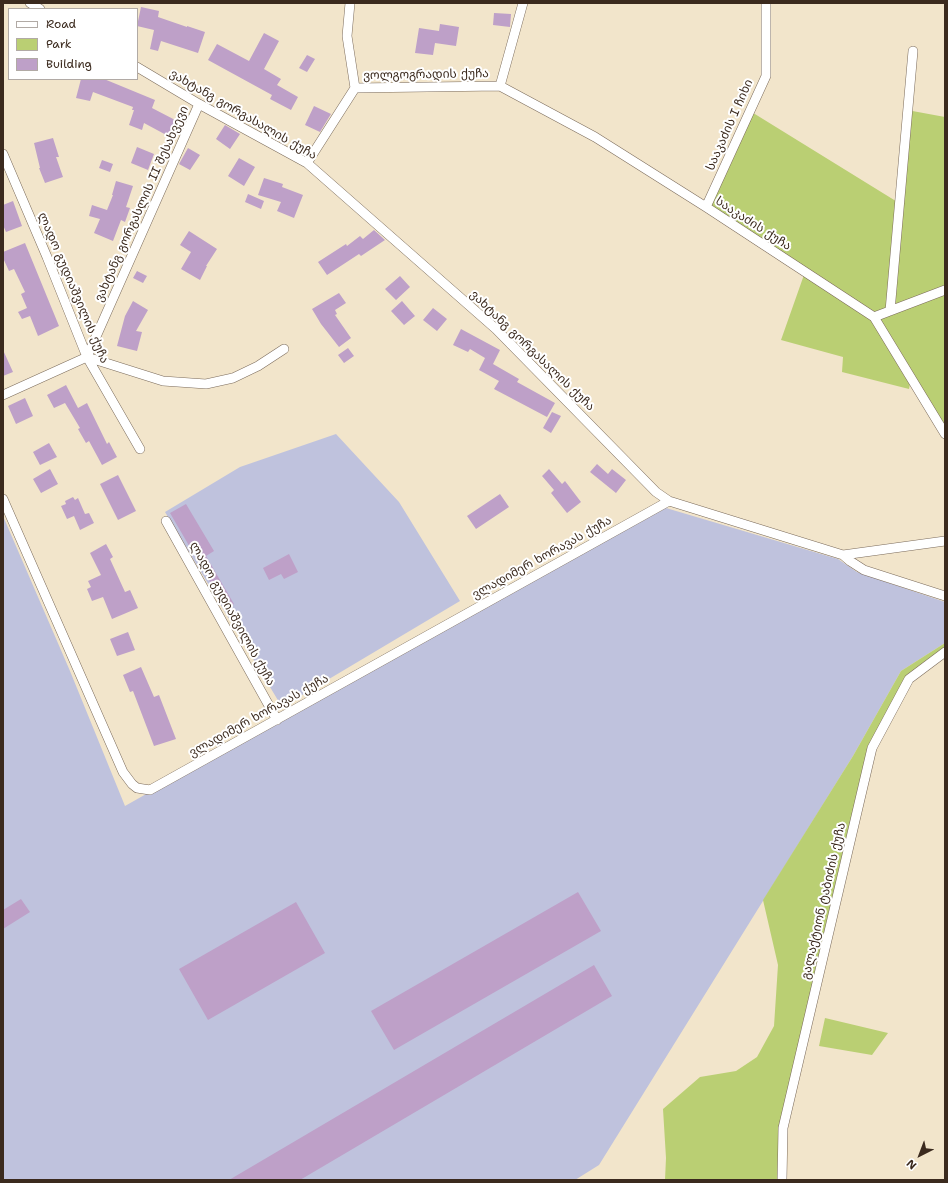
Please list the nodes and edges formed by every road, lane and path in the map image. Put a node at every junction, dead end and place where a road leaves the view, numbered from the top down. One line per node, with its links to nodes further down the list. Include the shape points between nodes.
1 (350, 3): 7 (street, via 347,36)
2 (523, 3): 6 (street, ვოლგოგრადის ქუჩა)
3 (766, 3): 12 (street, სააკაძის I ჩიხი, via 766,76)
4 (913, 51): 14 (street)
5 (138, 68): 8 (street, ვახტანგ გორგასალის ქუჩა)
6 (500, 86): 7 (street, ვოლგოგრადის ქუჩა); 12 (street, სააკაძის ქუჩა, via 595,137)
7 (355, 88): 10 (street, ვოლგოგრადის ქუჩა)
8 (199, 104): 10 (street, ვახტანგ გორგასალის ქუჩა); 17 (street, ვახტანგ გორგასლის II შესახვევი)
9 (3, 154): 11 (street, ლადო გუდიაშვილის ქუჩა)
10 (307, 163): 22 (street, ვახტანგ გორგასალის ქუჩა, via 496,329 656,492)
11 (8, 178): 17 (street, ლადო გუდიაშვილის ქუჩა, via 47,257)
12 (706, 207): 15 (street, სააკაძის ქუჩა)
13 (945, 290): 14 (street)
14 (890, 311): 15 (street)
15 (874, 317): 19 (street, სააკაძის ქუჩა)
16 (284, 349): 17 (street, via 233,378 206,384 163,381)
17 (87, 358): 18 (street); 20 (street, ლადო გუდიაშვილის ქუჩა)
18 (3, 395)
19 (945, 434)
20 (140, 449)
21 (3, 499): 28 (street, ვლადიმერ ხორავას ქუჩა, via 123,772 132,784 137,788 150,790)
22 (669, 501): 25 (street, ვახტანგ გორგასალის ქუჩა); 28 (street, ვლადიმერ ხორავას ქუჩა)
23 (166, 521): 28 (street, ლადო გუდიაშვილის ქუჩა)
24 (945, 541): 25 (street, ვახტანგ გორგასალის ქუჩა)
25 (843, 555): 26 (street, via 864,570)
26 (945, 596)
27 (945, 652): 29 (street, გალაქტიონ ტაბიძის ქუჩა, via 910,679 872,748 783,1128)
28 (278, 720)
29 (782, 1180)

